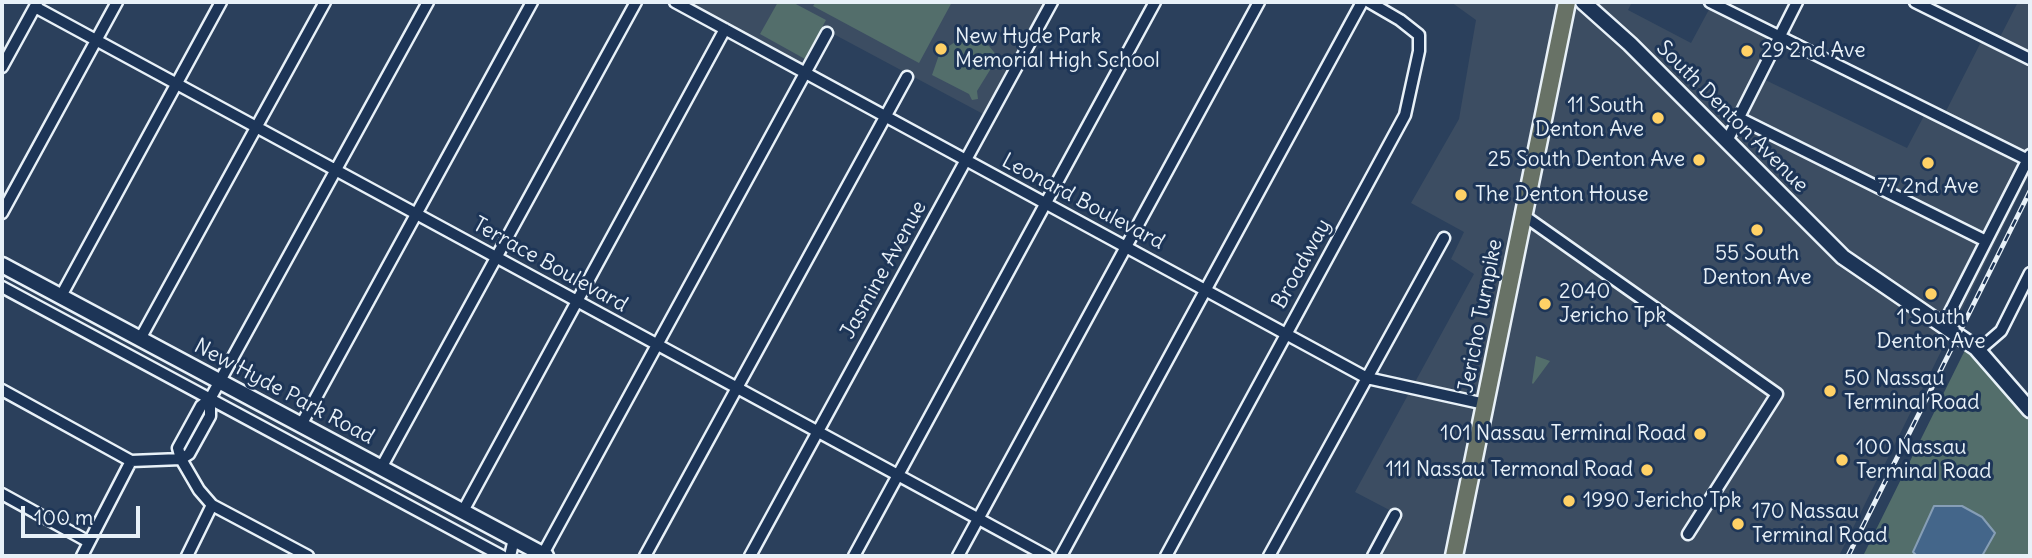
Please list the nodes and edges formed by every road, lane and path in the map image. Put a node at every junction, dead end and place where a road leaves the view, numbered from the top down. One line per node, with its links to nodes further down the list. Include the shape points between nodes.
1 (117, 2): 23 (street)
2 (221, 2): 29 (street)
3 (325, 2): 32 (street)
4 (428, 2): 36 (street)
5 (532, 2): 39 (street)
6 (636, 2): 44 (street)
7 (675, 2): 19 (street, Leonard Boulevard)
8 (1052, 2): 35 (street, Jasmine Avenue)
9 (1155, 2): 37 (street)
10 (1259, 2): 43 (street)
11 (1362, 2): 48 (street)
12 (1369, 2): 52 (street, Broadway, via 1419,35 1409,98 1399,126)
13 (1567, 2): 40 (main road, Jericho Turnpike)
14 (1583, 2): 33 (main road, South Denton Avenue)
15 (1710, 2): 21 (street)
16 (1797, 2): 21 (street)
17 (1915, 2): 25 (street)
18 (36, 5): 23 (street, Terrace Boulevard); 24 (street)
19 (725, 29): 27 (street, Leonard Boulevard); 50 (street)
20 (827, 33): 27 (street)
21 (1780, 37): 31 (street); 34 (street)
22 (2, 41): 24 (street)
23 (96, 41): 29 (street, Terrace Boulevard); 38 (street)
24 (12, 47): 26 (street)
25 (2030, 59)
26 (2, 67)
27 (806, 73): 30 (street, Leonard Boulevard); 54 (street)
28 (907, 77): 30 (street)
29 (176, 84): 32 (street, Terrace Boulevard); 49 (street)
30 (886, 116): 35 (street, Leonard Boulevard); 58 (street)
31 (1739, 118): 33 (street); 42 (street)
32 (256, 128): 36 (street, Terrace Boulevard); 53 (street)
33 (1727, 142): 51 (main road, South Denton Avenue, via 1850,262)
34 (2029, 157): 42 (street)
35 (966, 160): 37 (street, Leonard Boulevard); 64 (street, Jasmine Avenue)
36 (336, 171): 39 (street, Terrace Boulevard); 57 (street)
37 (1046, 203): 43 (street, Leonard Boulevard); 68 (street)
38 (2, 213)
39 (417, 214): 44 (street, Terrace Boulevard); 63 (street)
40 (1523, 215): 61 (main road, Jericho Turnpike); 74 (street, via 1777,394)
41 (1444, 238): 56 (street)
42 (1986, 240): 51 (street)
43 (1126, 247): 48 (street, Leonard Boulevard); 73 (street)
44 (497, 258): 50 (street, Terrace Boulevard); 67 (street)
45 (2, 265): 49 (main road, New Hyde Park Road)
46 (2030, 273): 55 (street, via 2001,331)
47 (2, 287): 60 (street)
48 (1206, 290): 52 (street, Leonard Boulevard); 87 (street)
49 (61, 296): 53 (main road, New Hyde Park Road)
50 (577, 301): 54 (street, Terrace Boulevard); 71 (street)
51 (1943, 326): 55 (main road, South Denton Avenue)
52 (1286, 334): 56 (street, Leonard Boulevard); 88 (street, Broadway)
53 (140, 339): 57 (main road, New Hyde Park Road)
54 (657, 345): 58 (street, Terrace Boulevard); 77 (street)
55 (1979, 350): 62 (main road, South Denton Avenue)
56 (1367, 377): 61 (street, Leonard Boulevard); 89 (street)
57 (220, 382): 60 (street); 63 (main road, New Hyde Park Road)
58 (737, 388): 64 (street, Terrace Boulevard); 82 (street)
59 (2, 390): 66 (street)
60 (210, 399): 65 (street, via 210,416 189,454); 81 (street)
61 (1485, 404): 91 (main road, Jericho Turnpike)
62 (2030, 409)
63 (301, 425): 67 (main road, New Hyde Park Road)
64 (818, 432): 68 (street, Terrace Boulevard); 83 (street, Jasmine Avenue)
65 (181, 459): 66 (street); 70 (street)
66 (131, 461): 76 (street)
67 (381, 468): 71 (main road, New Hyde Park Road)
68 (898, 475): 73 (street, Terrace Boulevard); 84 (street)
69 (2, 494): 76 (street)
70 (212, 505): 79 (street); 80 (street)
71 (463, 511): 75 (main road, New Hyde Park Road)
72 (1395, 515): 90 (street)
73 (978, 519): 85 (street); 86 (street, Terrace Boulevard)
74 (1688, 534)
75 (514, 539): 77 (main road, New Hyde Park Road); 81 (street)
76 (89, 542): 78 (street)
77 (545, 555)
78 (82, 556)
79 (187, 556)
80 (308, 556)
81 (503, 556)
82 (645, 556)
83 (750, 556)
84 (854, 556)
85 (958, 556)
86 (1046, 556)
87 (1061, 556)
88 (1166, 556)
89 (1269, 556)
90 (1373, 556)
91 (1454, 556)

